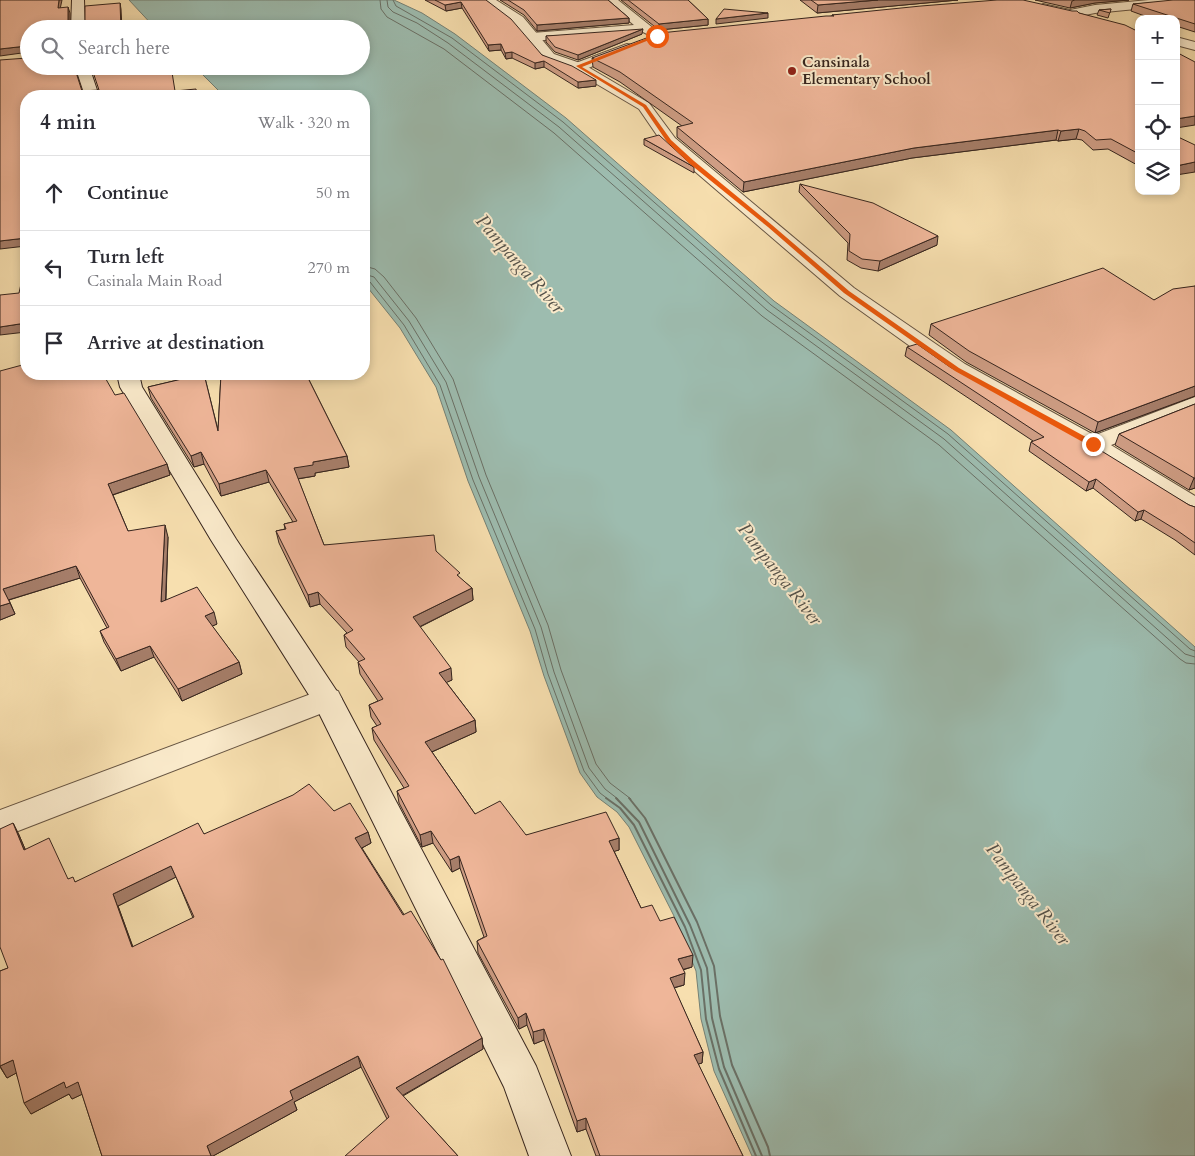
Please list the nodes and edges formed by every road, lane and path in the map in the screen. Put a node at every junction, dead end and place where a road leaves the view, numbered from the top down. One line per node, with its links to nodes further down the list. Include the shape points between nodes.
1 (78, 0): 7 (street)
2 (488, 0): 10 (street, via 518,20)
3 (610, 0): 9 (street)
4 (1187, 0): 6 (street)
5 (1034, 6): 6 (street)
6 (1070, 14): 8 (street)
7 (78, 20)
8 (1096, 21)
9 (644, 28): 10 (street); 15 (street, via 662,35)
10 (532, 37): 15 (street, via 549,57)
11 (1180, 42): 12 (street)
12 (1195, 46)
13 (1195, 53): 14 (street)
14 (1180, 55)
15 (578, 66): 20 (street, via 644,106 669,141 846,292 957,369)
16 (85, 75): 17 (street)
17 (90, 90)
18 (129, 380): 22 (street, via 188,480)
19 (1195, 404): 20 (street)
20 (1093, 444): 21 (street)
21 (1195, 507)
22 (327, 699): 23 (street); 24 (street, via 522,1080)
23 (0, 824)
24 (550, 1156)

